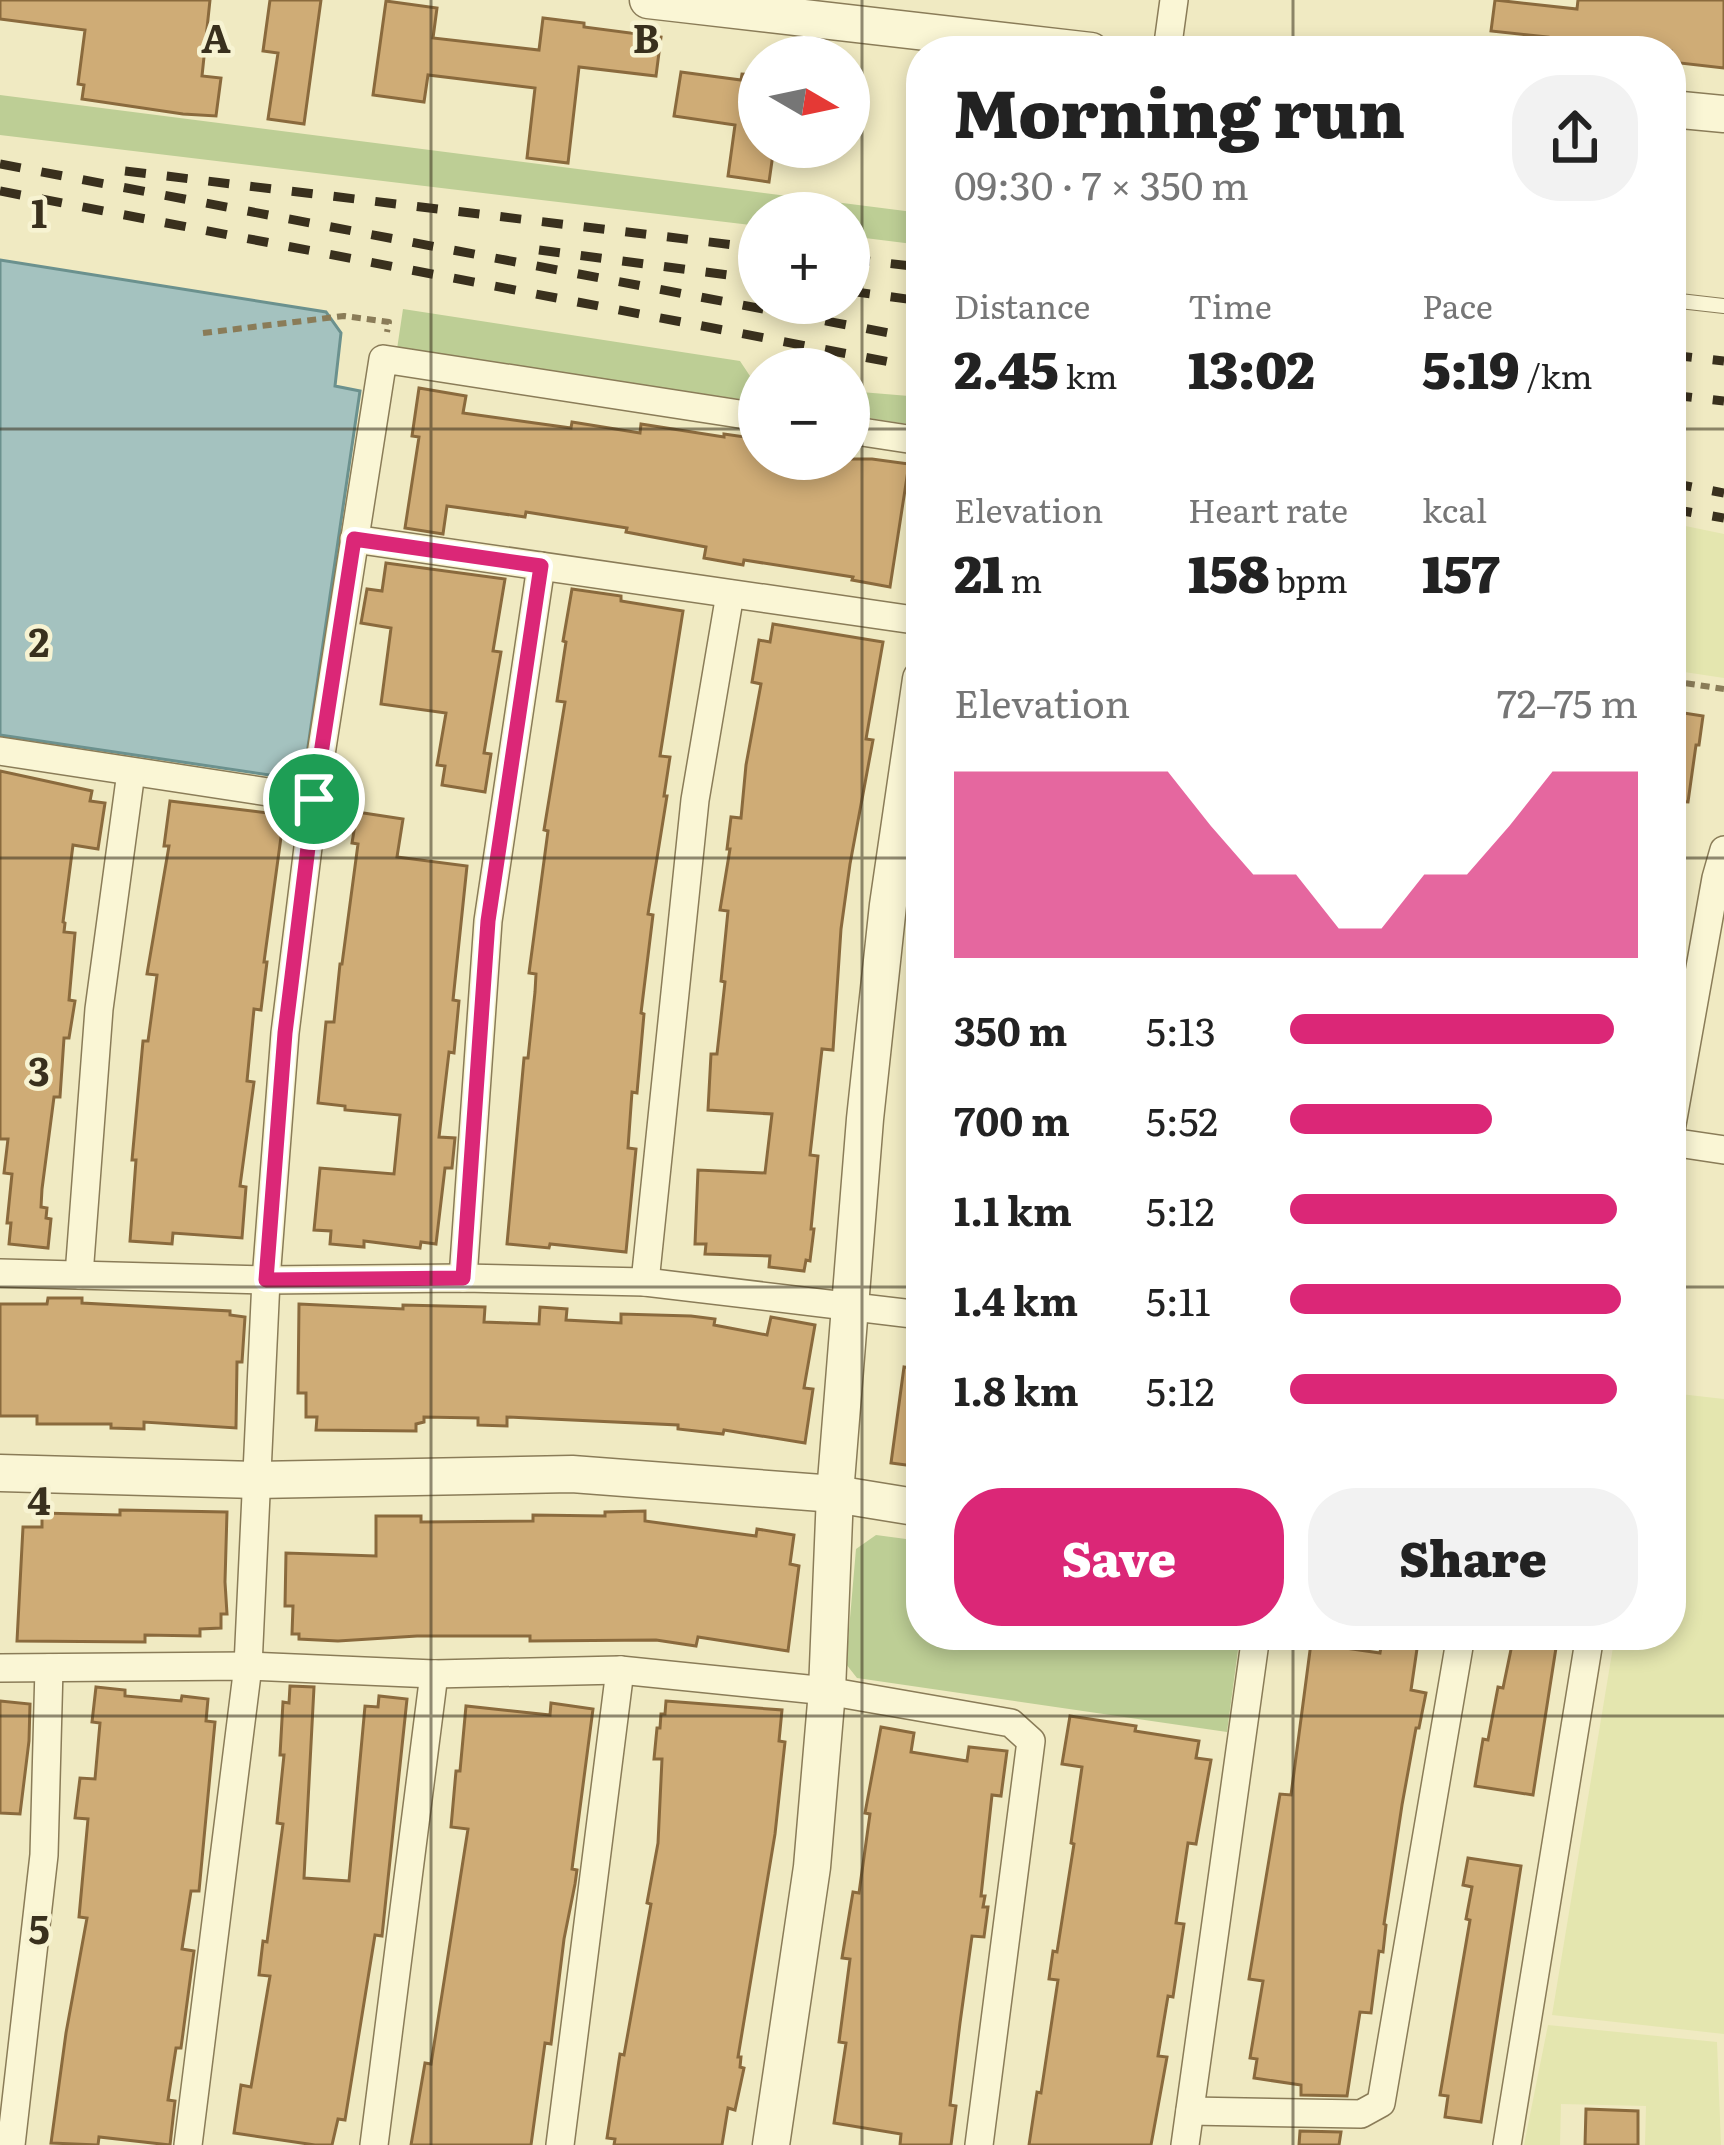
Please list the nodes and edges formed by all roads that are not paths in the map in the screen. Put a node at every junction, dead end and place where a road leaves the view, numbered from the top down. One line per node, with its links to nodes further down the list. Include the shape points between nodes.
1 (648, 0): 3 (street)
2 (1174, 0): 4 (street)
3 (961, 36)
4 (1169, 36)
5 (1686, 110): 6 (street)
6 (1724, 114)
7 (1686, 302): 8 (lane)
8 (1724, 306)
9 (738, 414): 12 (street, via 383,359)
10 (870, 433): 11 (street)
11 (906, 439)
12 (354, 539): 13 (street); 19 (street)
13 (541, 566): 14 (street); 26 (street, via 488,921)
14 (730, 594): 15 (street); 28 (street, via 695,800)
15 (906, 619)
16 (0, 751): 17 (street)
17 (131, 772): 19 (street); 25 (street, via 99,1009)
18 (906, 781): 29 (street)
19 (314, 799): 27 (street)
20 (1724, 850): 21 (street)
21 (1686, 1048)
22 (1686, 1144): 23 (street)
23 (1724, 1150)
24 (0, 1273): 25 (street)
25 (79, 1275): 27 (street)
26 (463, 1278): 27 (street); 28 (street)
27 (266, 1280): 32 (street)
28 (645, 1282): 29 (street)
29 (850, 1305): 30 (street); 33 (street)
30 (906, 1313)
31 (0, 1473): 32 (street)
32 (256, 1480): 33 (street, via 572,1474); 38 (street)
33 (835, 1494): 34 (street); 43 (street)
34 (906, 1506)
35 (1254, 1650): 44 (street)
36 (1458, 1650): 44 (street, via 1381,2103 1361,2114)
37 (1588, 1650): 52 (street)
38 (248, 1666): 40 (street); 42 (street); 46 (street)
39 (0, 1668): 40 (street)
40 (49, 1668): 45 (street, via 44,1856)
41 (620, 1670): 42 (street); 43 (street); 48 (street)
42 (434, 1674): 47 (street)
43 (827, 1691): 49 (street, via 812,1868); 50 (street, via 1011,1723 1031,1742)
44 (1190, 2111): 51 (street)
45 (11, 2145)
46 (188, 2145)
47 (374, 2145)
48 (560, 2145)
49 (771, 2145)
50 (979, 2145)
51 (1185, 2145)
52 (1507, 2145)

